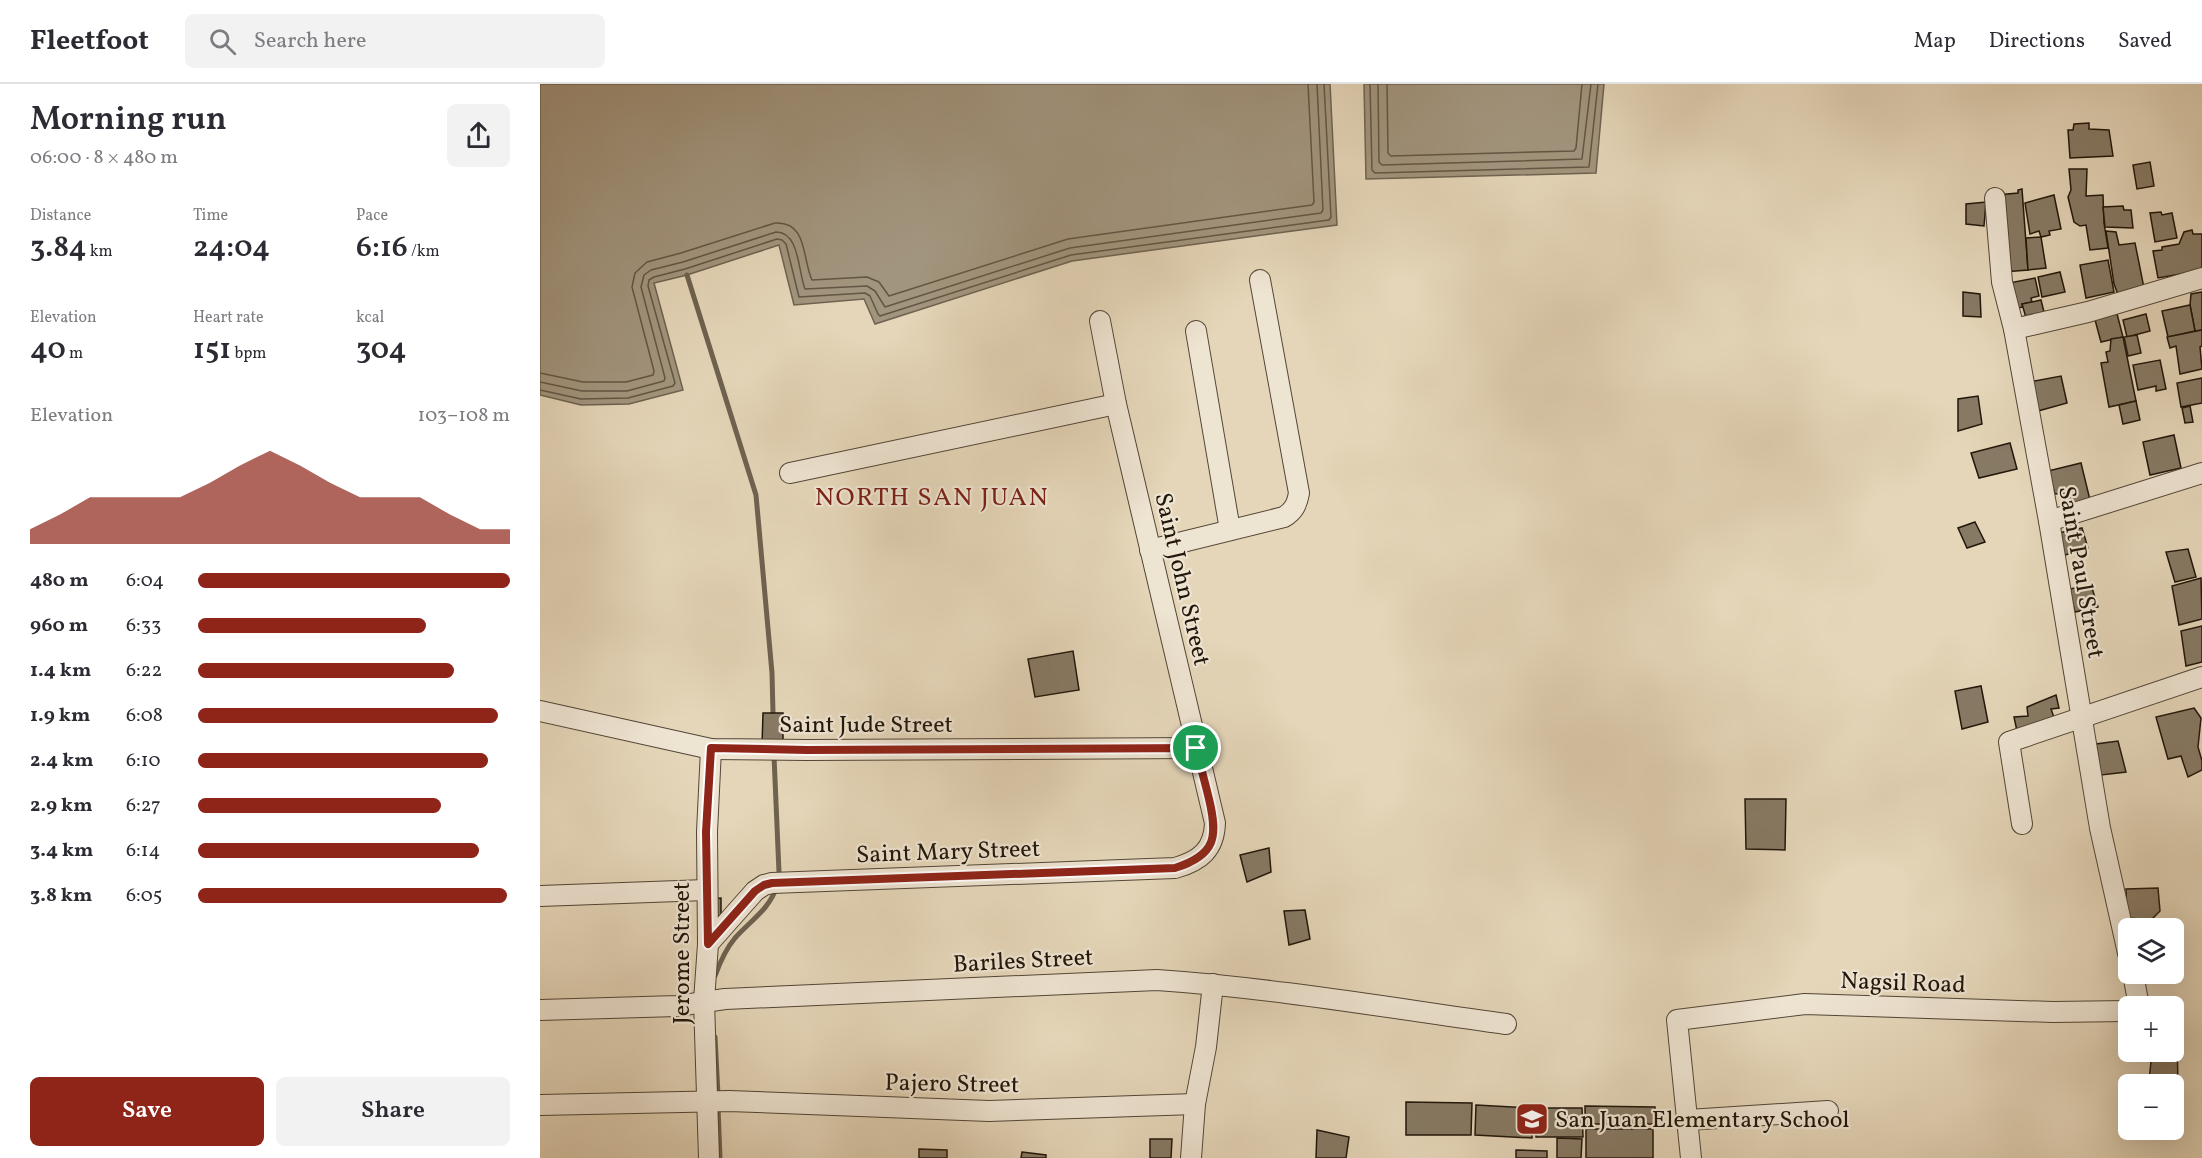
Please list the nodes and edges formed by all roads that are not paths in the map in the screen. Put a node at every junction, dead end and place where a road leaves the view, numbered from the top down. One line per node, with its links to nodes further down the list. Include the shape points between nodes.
1 (1995, 198): 5 (street, Saint Paul Street, via 2002,282)
2 (2202, 278): 5 (street, via 2088,312)
3 (1260, 280): 11 (street, via 1299,493 1297,504 1284,517)
4 (1100, 321): 7 (street, Saint John Street)
5 (2014, 328): 10 (street, Saint Paul Street)
6 (1196, 331): 11 (street)
7 (1116, 404): 8 (street); 12 (street, Saint John Street)
8 (790, 473)
9 (2202, 473): 10 (street)
10 (2049, 521): 15 (street, Saint Paul Street)
11 (1230, 530): 12 (street)
12 (1150, 550): 17 (street, Saint John Street)
13 (2202, 677): 15 (street)
14 (540, 711): 16 (street, Saint Jude Street)
15 (2081, 719): 18 (street, via 2008,742); 22 (street, Saint Paul Street)
16 (711, 748): 17 (street, Saint Jude Street); 20 (street, Jerome Street)
17 (1196, 748): 19 (street, Saint John Street, via 1215,823)
18 (2022, 824)
19 (1209, 848): 23 (street, Saint Mary Street, via 1198,858 1175,868 772,883 755,891)
20 (706, 890): 21 (street); 23 (street, Jerome Street)
21 (540, 896)
22 (2120, 918)
23 (708, 944): 25 (street, Jerome Street)
24 (1212, 984): 25 (street, Bariles Street, via 1157,980); 28 (street, Bariles Street); 30 (street)
25 (704, 1001): 26 (street, Bariles Street, via 677,1006); 29 (street, Jerome Street)
26 (540, 1010)
27 (2118, 1011): 33 (street, Nagsil Road, via 1805,1004 1677,1020)
28 (1506, 1024)
29 (709, 1101): 30 (street, Pajero Street, via 989,1111); 31 (street, Pajero Street); 34 (street, Jerome Street)
30 (1195, 1104): 35 (street)
31 (540, 1105)
32 (1828, 1111): 33 (street)
33 (1688, 1120): 36 (street)
34 (709, 1158)
35 (1191, 1158)
36 (1691, 1158)

